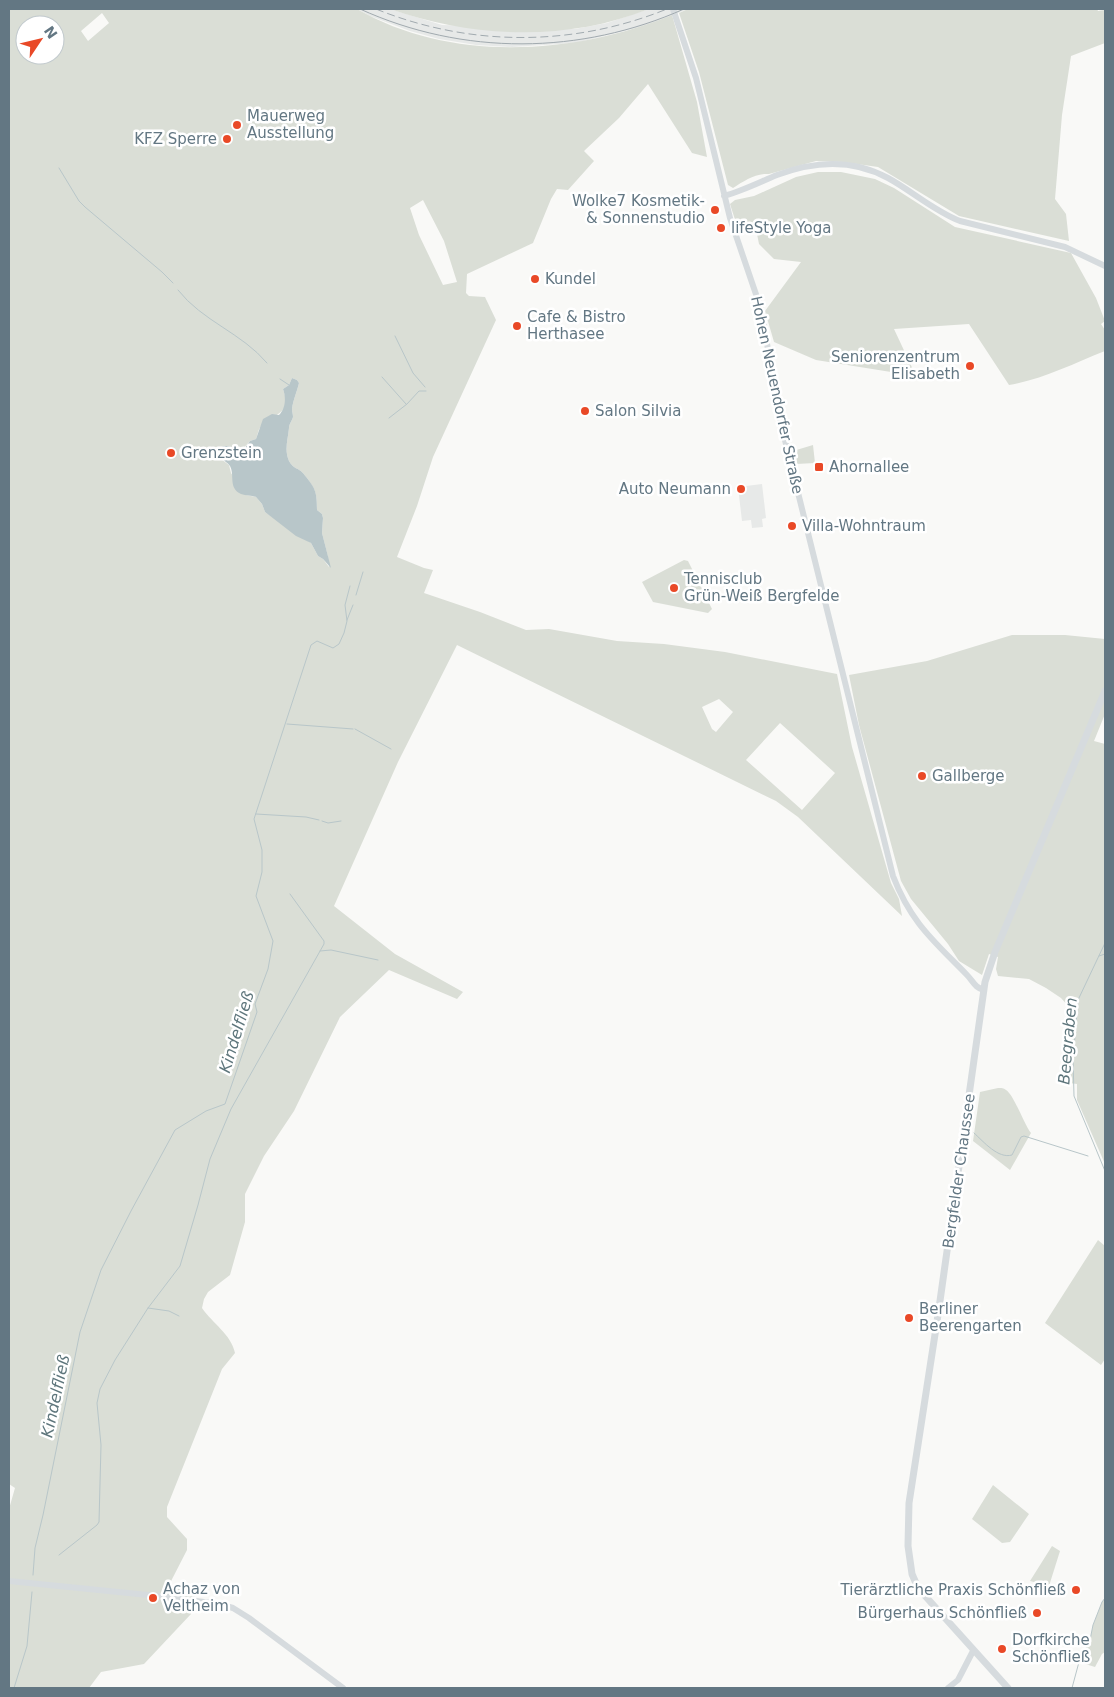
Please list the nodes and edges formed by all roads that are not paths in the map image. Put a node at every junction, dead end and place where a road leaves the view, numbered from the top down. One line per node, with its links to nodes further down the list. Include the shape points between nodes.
1 (673, 9): 2 (main road, Hohen Neuendorfer Straße, via 696,78)
2 (724, 196): 3 (main road, via 806,166 830,163 853,166 888,178 960,221 1065,247); 5 (main road, Hohen Neuendorfer Straße, via 762,315 781,424 886,850 898,887 927,935 968,976)
3 (1105, 266)
4 (1105, 691): 5 (main road, Bergfelder Chaussee, via 995,952)
5 (985, 986): 7 (main road, Bergfelder Chaussee, via 909,1503 907,1536 912,1574 918,1588)
6 (9, 1581): 8 (main road, via 158,1596 233,1608)
7 (973, 1651): 9 (main road, via 958,1680); 10 (main road, Bergfelder Chaussee)
8 (343, 1688)
9 (948, 1688)
10 (1008, 1688)

